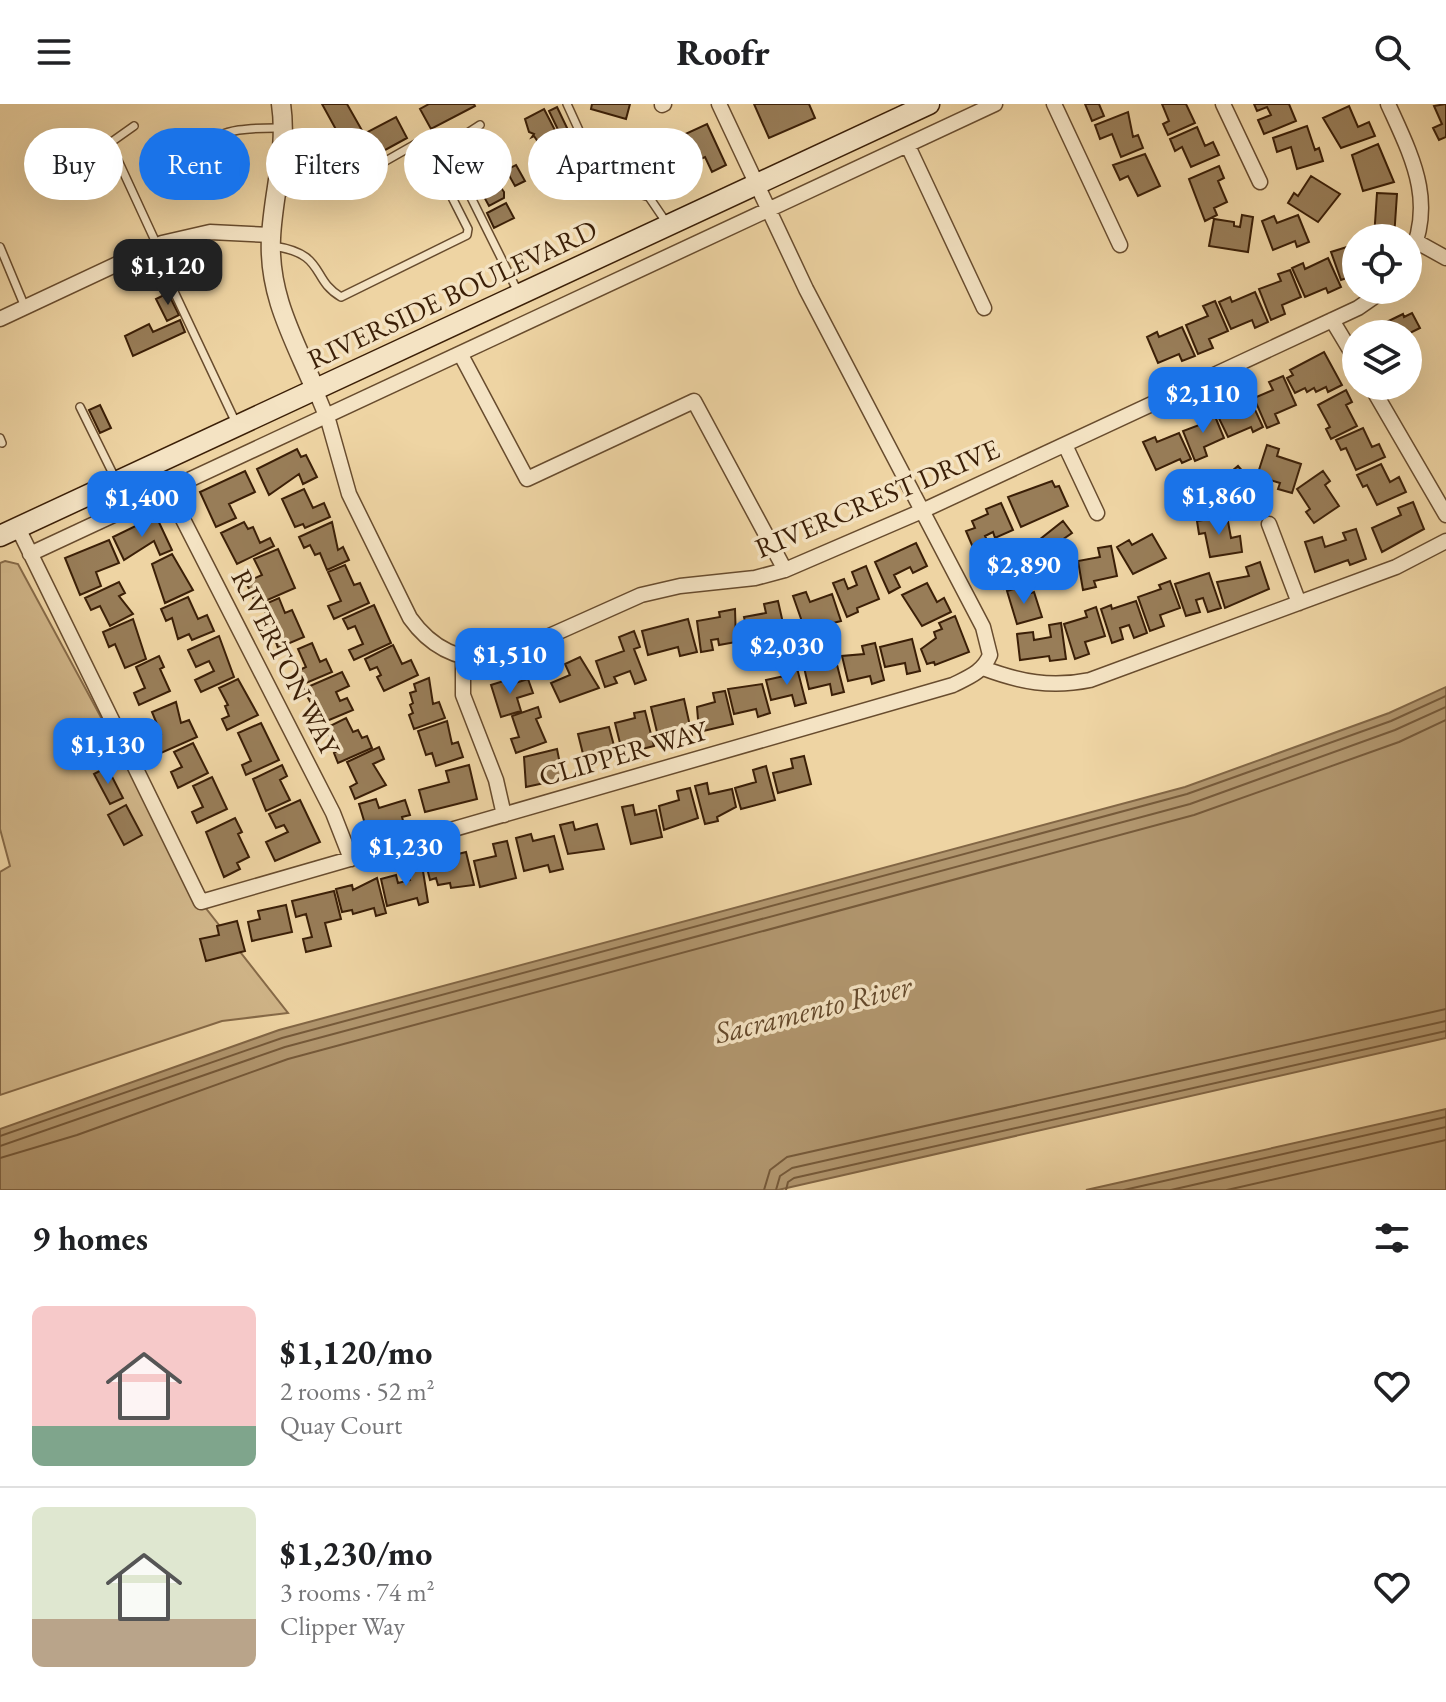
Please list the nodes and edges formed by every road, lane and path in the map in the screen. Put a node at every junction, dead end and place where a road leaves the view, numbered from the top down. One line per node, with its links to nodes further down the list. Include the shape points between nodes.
1 (281, 104): 11 (street)
2 (567, 104): 18 (lane, via 603,183 649,197)
3 (719, 104): 15 (street)
4 (929, 104): 15 (main road, RIVERSIDE BOULEVARD)
5 (995, 104): 12 (street)
6 (1054, 104): 21 (street)
7 (1223, 104): 14 (street)
8 (1388, 104): 19 (street, via 1420,179)
9 (480, 125): 26 (lane, via 446,147)
10 (134, 126): 23 (lane, via 110,143)
11 (283, 128)
12 (908, 146): 17 (street); 29 (street)
13 (388, 160): 20 (lane, via 419,142 426,146 467,235 341,297 306,256)
14 (1260, 182)
15 (759, 184): 17 (street); 18 (main road, RIVERSIDE BOULEVARD)
16 (276, 200): 20 (street)
17 (769, 209): 33 (street); 42 (street)
18 (668, 224): 26 (main road, RIVERSIDE BOULEVARD)
19 (1421, 224)
20 (271, 240): 23 (street, via 210,232); 34 (street, via 281,315)
21 (1120, 245)
22 (1422, 245): 25 (street)
23 (155, 246): 28 (street); 38 (lane)
24 (0, 247): 28 (lane)
25 (1446, 258)
26 (518, 294): 34 (main road, RIVERSIDE BOULEVARD)
27 (1360, 304): 31 (street, RIVERCREST DRIVE)
28 (25, 307): 30 (street)
29 (984, 308)
30 (0, 319)
31 (1332, 320): 32 (street); 39 (street, RIVERCREST DRIVE)
32 (1342, 337)
33 (461, 355): 37 (street); 49 (street, via 527,479 694,401)
34 (315, 389): 37 (street, RIVERCREST DRIVE); 38 (main road, RIVERSIDE BOULEVARD)
35 (1379, 400): 44 (street)
36 (80, 407): 40 (lane)
37 (327, 416): 41 (street); 51 (street, RIVERCREST DRIVE, via 360,520 410,618 433,644)
38 (237, 425): 40 (main road, RIVERSIDE BOULEVARD)
39 (1065, 445): 42 (street, RIVERCREST DRIVE); 43 (street)
40 (117, 482): 46 (main road, RIVERSIDE BOULEVARD)
41 (169, 492): 48 (street); 54 (street, RIVERTON WAY, via 333,813)
42 (922, 511): 49 (street, RIVERCREST DRIVE); 52 (street, via 986,636 990,655)
43 (1097, 513)
44 (1446, 515)
45 (1269, 524): 50 (street)
46 (9, 532): 48 (street, CLIPPER WAY)
47 (1446, 541): 50 (street, via 1396,567)
48 (30, 554): 54 (street, CLIPPER WAY, via 201,902)
49 (785, 570): 51 (street, RIVERCREST DRIVE, via 729,583 658,590 513,656)
50 (1299, 603): 52 (street, via 1090,680 1030,683)
51 (463, 658): 53 (street, via 463,695)
52 (983, 668): 53 (street, CLIPPER WAY, via 953,685)
53 (504, 815): 54 (street, CLIPPER WAY)
54 (351, 859)

